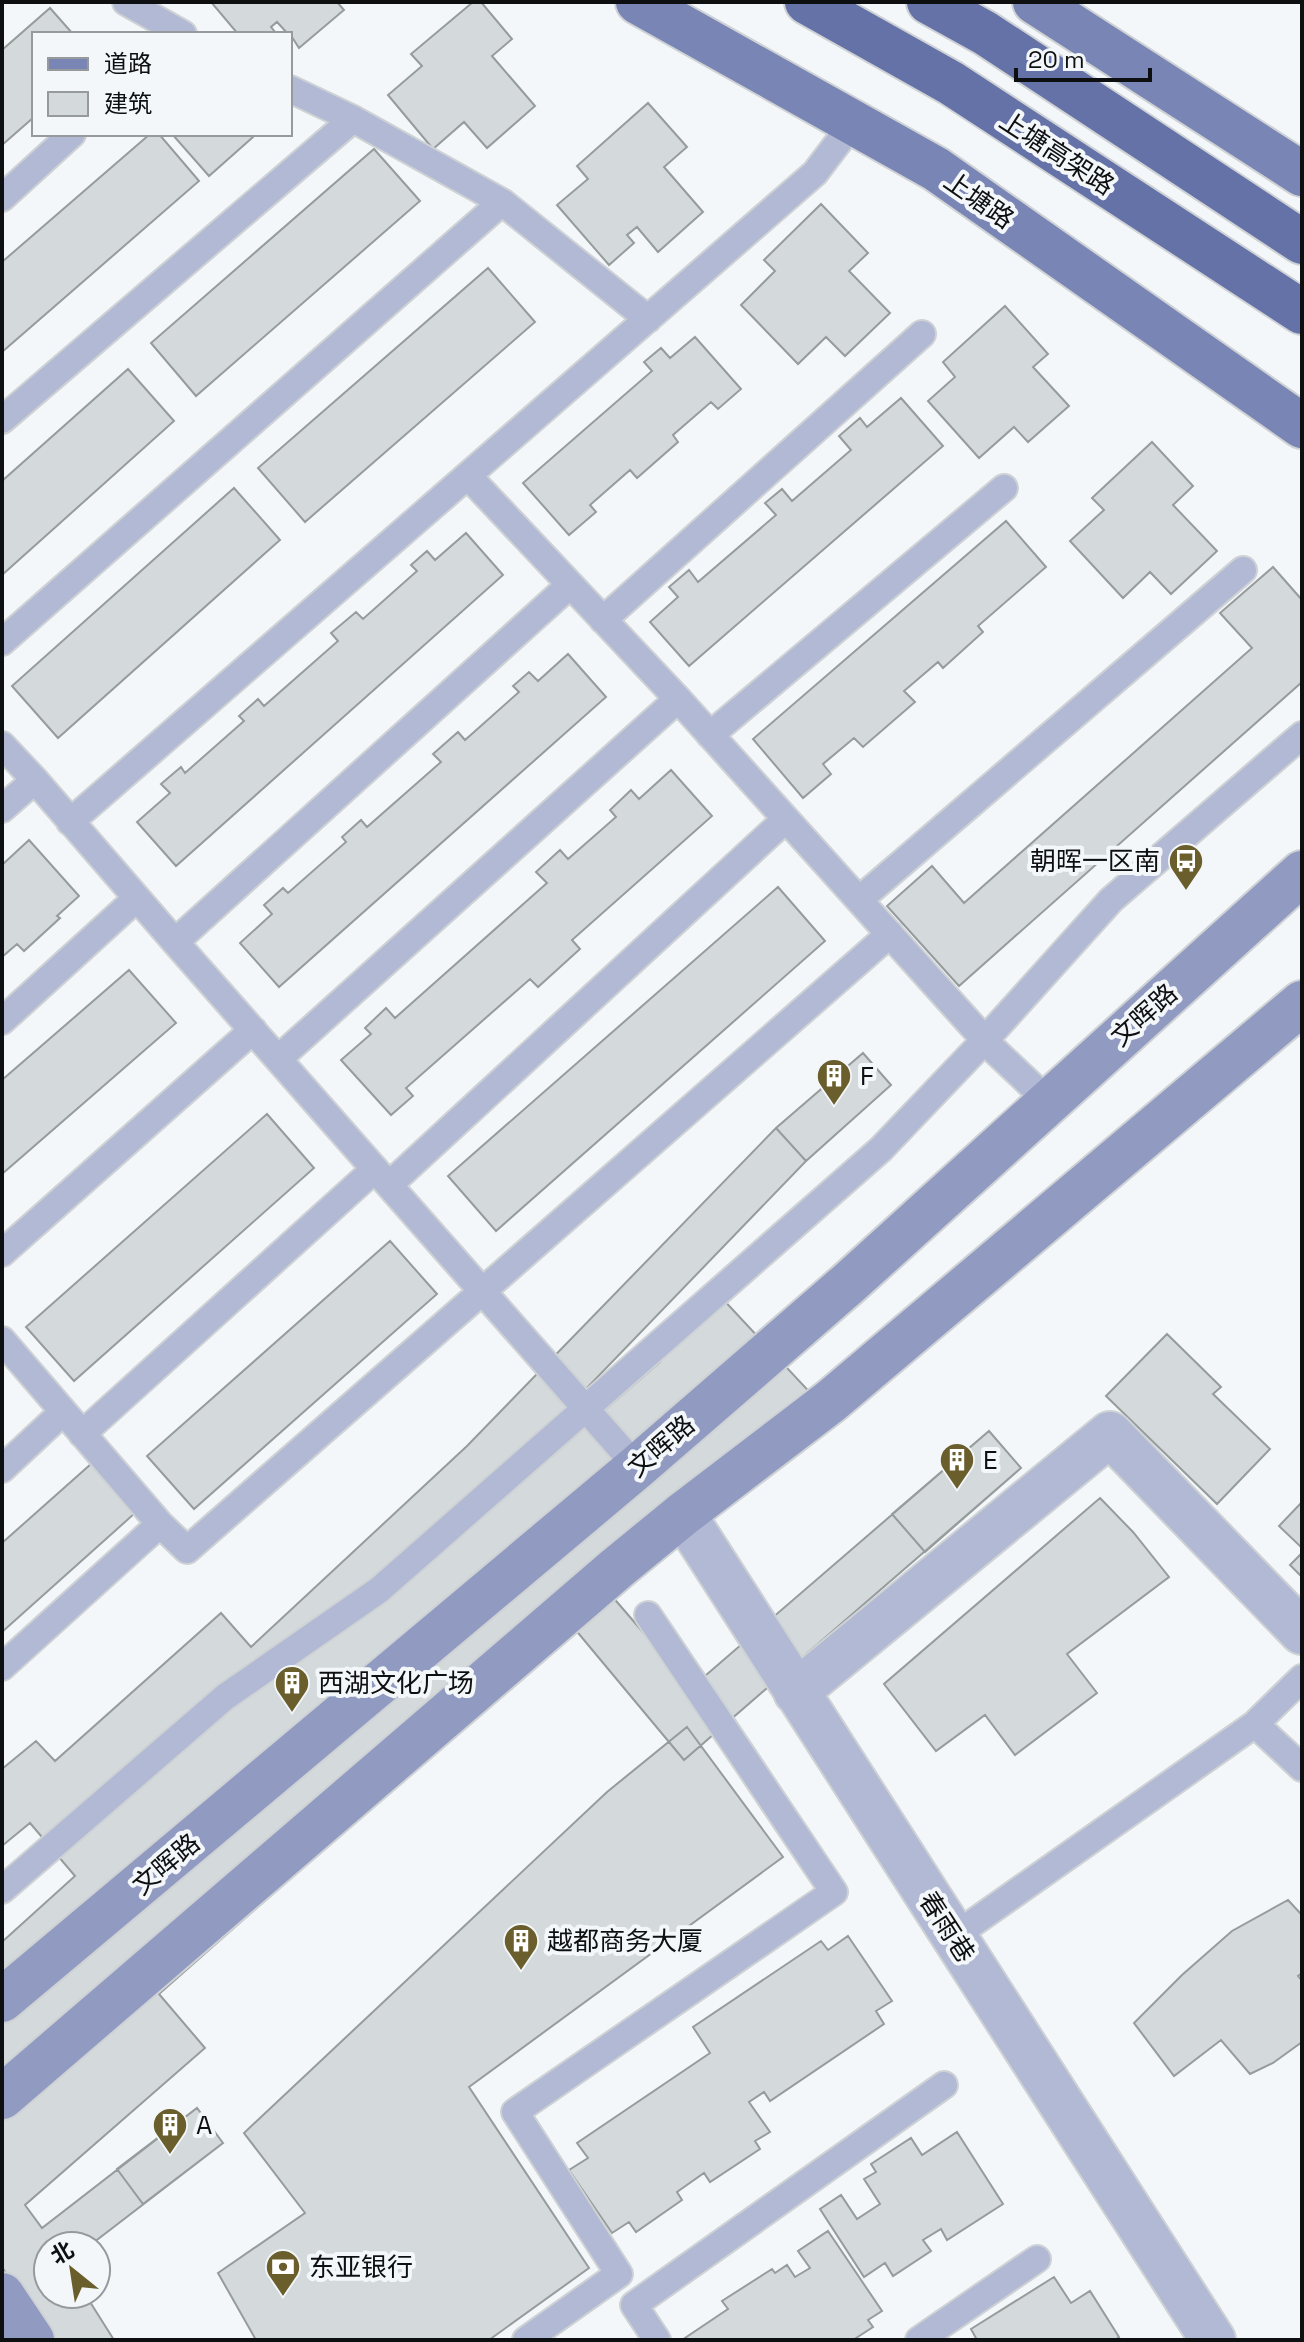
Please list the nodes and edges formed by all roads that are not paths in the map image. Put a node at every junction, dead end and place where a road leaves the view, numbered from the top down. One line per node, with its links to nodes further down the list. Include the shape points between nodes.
1 (126, 2): 6 (lane)
2 (638, 2): 9 (main road, 上塘路)
3 (807, 2): 15 (highway, 上塘高架路, via 951,83)
4 (929, 2): 14 (highway, via 985,33)
5 (1051, 6): 11 (main road)
6 (179, 32)
7 (292, 90): 8 (lane)
8 (353, 119): 13 (lane); 18 (lane)
9 (853, 123): 16 (lane, via 815,173); 19 (main road, 上塘路, via 936,169)
10 (70, 136): 12 (lane)
11 (1302, 174)
12 (2, 198)
13 (502, 202): 16 (lane); 25 (lane)
14 (1302, 242)
15 (1302, 312)
16 (648, 319): 20 (lane)
17 (922, 334): 24 (lane)
18 (2, 420)
19 (1302, 426)
20 (468, 476): 23 (lane); 33 (lane)
21 (1004, 488): 27 (lane)
22 (1243, 570): 36 (lane)
23 (570, 585): 24 (lane); 38 (lane)
24 (603, 620): 26 (lane)
25 (2, 642)
26 (678, 699): 27 (lane); 43 (lane)
27 (710, 735): 32 (lane)
28 (1302, 735): 42 (lane, via 1111,900)
29 (2, 745): 30 (lane)
30 (35, 780): 31 (lane); 33 (lane)
31 (2, 809)
32 (786, 819): 36 (lane); 45 (lane)
33 (70, 822): 35 (lane)
34 (1302, 873): 44 (main road, 文晖路)
35 (137, 898): 38 (lane); 40 (lane)
36 (859, 900): 37 (lane)
37 (890, 934): 42 (lane); 47 (lane)
38 (175, 942): 41 (lane)
39 (1302, 1003): 54 (main road, via 831,1401)
40 (2, 1021)
41 (253, 1030): 43 (lane); 46 (lane)
42 (985, 1040): 44 (lane); 49 (lane, via 881,1149)
43 (278, 1059): 45 (lane)
44 (1048, 1101): 52 (main road, 文晖路)
45 (382, 1177): 47 (lane); 51 (lane)
46 (2, 1253)
47 (482, 1291): 49 (lane); 55 (lane, via 187,1550)
48 (2, 1340): 50 (lane)
49 (585, 1408): 52 (lane); 63 (lane, via 379,1590 225,1697)
50 (63, 1412): 51 (lane); 53 (lane)
51 (82, 1434): 55 (lane)
52 (637, 1467): 65 (main road, 文晖路)
53 (2, 1469)
54 (683, 1514): 60 (street, 春雨巷); 67 (main road)
55 (160, 1524): 58 (lane)
56 (648, 1615): 71 (lane, via 834,1892 515,2112 619,2274)
57 (1302, 1632): 60 (street, via 1110,1434)
58 (2, 1667)
59 (1302, 1678): 61 (lane)
60 (796, 1692): 64 (street, 春雨巷)
61 (1255, 1724): 62 (lane); 64 (lane)
62 (1302, 1768)
63 (2, 1890)
64 (953, 1937): 74 (street, 春雨巷)
65 (2, 2000)
66 (944, 2085): 72 (lane, via 634,2305)
67 (2, 2097)
68 (1037, 2259): 73 (lane)
69 (2, 2295): 70 (main road)
70 (32, 2340)
71 (526, 2340)
72 (657, 2340)
73 (919, 2340)
74 (1213, 2340)

